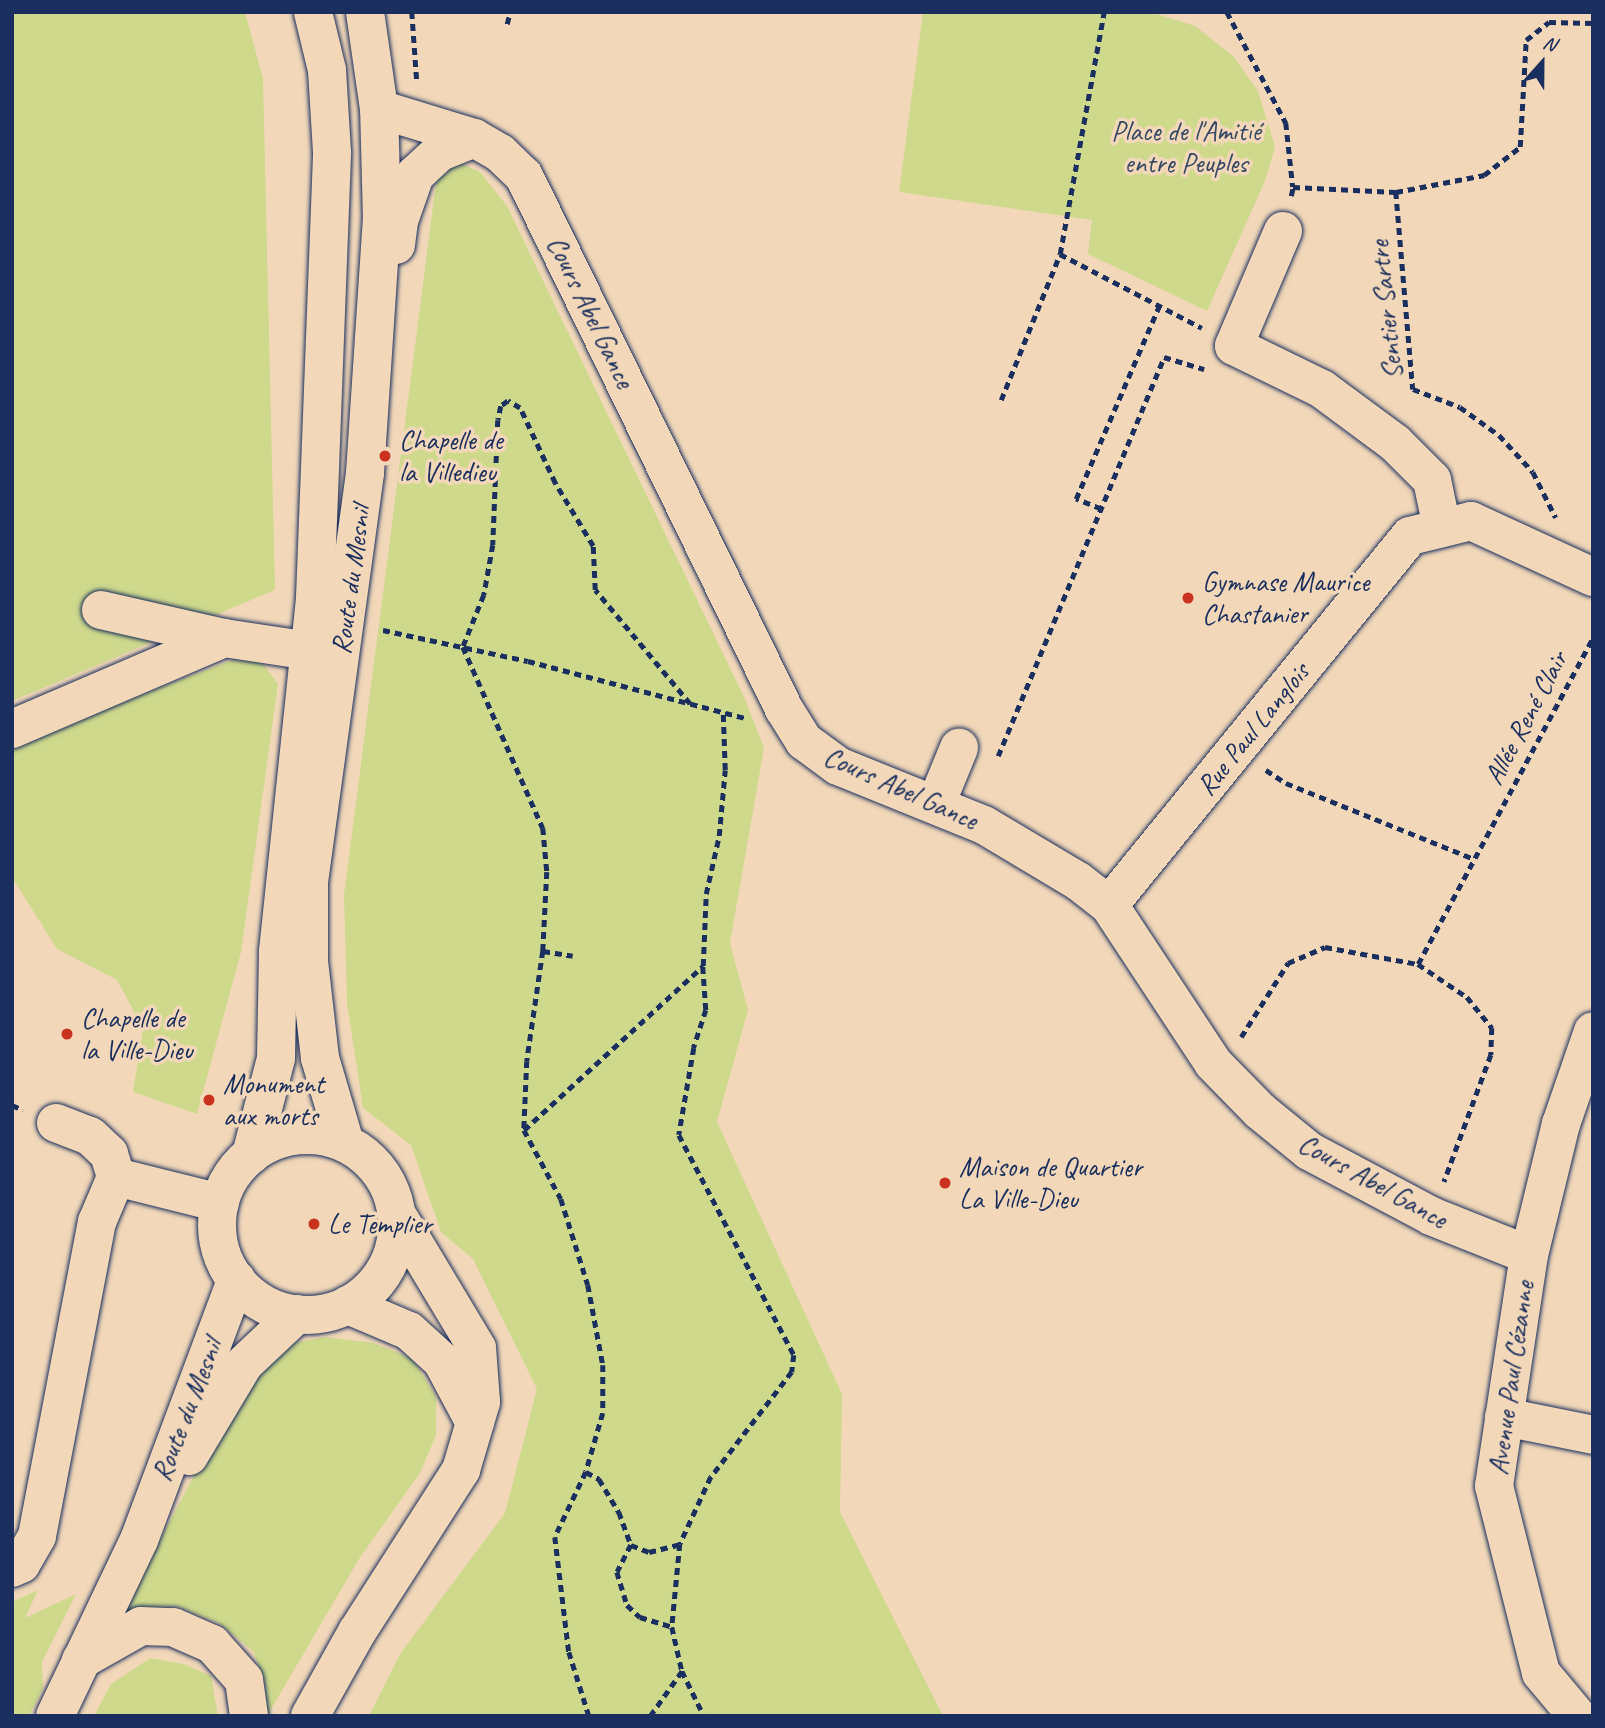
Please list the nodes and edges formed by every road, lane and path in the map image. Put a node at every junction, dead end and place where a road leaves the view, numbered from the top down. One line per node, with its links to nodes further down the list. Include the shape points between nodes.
1 (313, 12): 13 (street, Route du Mesnil, via 327,70)
2 (337, 12): 11 (street, via 353,82)
3 (365, 12): 11 (street, Route du Mesnil)
4 (412, 12): 10 (path)
5 (510, 12): 9 (path)
6 (1104, 12): 17 (path)
7 (1227, 12): 14 (path, via 1286,123)
8 (1593, 23): 15 (path, via 1549,22 1526,40 1520,147 1484,175)
9 (507, 24)
10 (417, 81)
11 (379, 110): 12 (street, Cours Abel Gance); 13 (street); 21 (street, Route du Mesnil, via 382,220)
12 (474, 138): 21 (street, via 440,152 415,174 399,221); 33 (street, Cours Abel Gance, via 500,153 524,177)
13 (332, 152): 31 (street, Route du Mesnil)
14 (1293, 187): 15 (path); 16 (path)
15 (1396, 192): 24 (path, Sentier Sartre, via 1413,389 1460,407 1499,435 1533,471)
16 (1283, 231): 19 (street)
17 (1060, 254): 18 (path); 20 (path)
18 (1159, 306): 19 (path); 22 (path, via 1076,499)
19 (1228, 342): 22 (path, via 1205,369 1164,357); 23 (street, via 1322,389 1395,443 1432,480)
20 (1002, 400)
21 (365, 473): 50 (street, Route du Mesnil, via 309,881 309,962 320,1058)
22 (1101, 509): 38 (path)
23 (1456, 525): 25 (street); 37 (street, Rue Paul Langlois, via 1410,537)
24 (1565, 527)
25 (1593, 577)
26 (101, 610): 28 (street, Route du Mesnil)
27 (378, 629): 30 (path)
28 (224, 638): 31 (street, Route du Mesnil); 35 (street)
29 (1593, 638): 40 (path, Allée René Clair)
30 (463, 647): 32 (path); 32 (path, via 484,594 493,545 498,420 501,406 508,401 520,408 555,483 593,546 595,590); 42 (path, via 542,828 547,872)
31 (310, 651): 51 (street, Route du Mesnil, via 278,951 276,1058)
32 (690, 704): 34 (path)
33 (784, 709): 34 (path, via 766,721); 39 (street, Cours Abel Gance, via 804,741 838,766)
34 (723, 714): 45 (path, via 723,796 706,894)
35 (12, 729)
36 (959, 748): 39 (street)
37 (1236, 750): 40 (path, via 1286,783); 41 (street, Rue Paul Langlois)
38 (996, 761)
39 (936, 804): 41 (street, Cours Abel Gance, via 996,832 1079,881)
40 (1474, 859): 44 (path, Allée René Clair)
41 (1109, 905): 47 (street, Cours Abel Gance)
42 (543, 951): 43 (path); 49 (path, via 527,1061)
43 (573, 957)
44 (1418, 964): 47 (path, via 1325,947 1288,963 1246,1031); 55 (path, via 1467,996 1492,1028 1491,1055)
45 (703, 966): 49 (path); 65 (path, via 706,1010 694,1048 679,1135 794,1355 792,1372 711,1476)
46 (1593, 1031): 56 (street, Avenue Paul Cézanne, via 1561,1124)
47 (1213, 1063): 55 (street, Cours Abel Gance, via 1309,1152)
48 (56, 1122): 52 (street, via 90,1136 110,1154)
49 (524, 1130): 63 (path, via 561,1199 588,1285 603,1365 604,1413)
50 (345, 1143): 51 (street, via 297,1136 273,1142); 54 (street, via 382,1175)
51 (251, 1155): 53 (street, via 232,1176)
52 (116, 1177): 53 (street); 67 (street, via 97,1222 37,1536 21,1564)
53 (220, 1203): 57 (street, via 217,1230 223,1256)
54 (397, 1215): 58 (street, via 396,1242 386,1268 370,1289); 61 (street, via 477,1348 481,1402)
55 (1431, 1216): 56 (street, Cours Abel Gance)
56 (1529, 1255): 60 (street, Avenue Paul Cézanne)
57 (236, 1280): 59 (street, via 253,1297); 64 (street, Route du Mesnil)
58 (348, 1306): 59 (street, via 323,1314); 61 (street, via 410,1331 442,1362)
59 (297, 1314): 64 (street, Route du Mesnil, via 244,1364)
60 (1504, 1417): 62 (street); 77 (street, Avenue Paul Cézanne, via 1494,1486 1541,1673)
61 (475, 1423): 73 (street, via 461,1470 356,1632)
62 (1593, 1435)
63 (586, 1472): 66 (path, via 599,1479 619,1512); 74 (path, via 555,1537 569,1651)
64 (139, 1540): 69 (street, Route du Mesnil)
65 (680, 1544): 66 (path, via 649,1552); 68 (path)
66 (631, 1545): 68 (path, via 617,1573 627,1605 640,1617)
67 (12, 1568)
68 (672, 1627): 70 (path)
69 (81, 1660): 71 (street, Route du Mesnil); 72 (street, via 141,1626 173,1628 212,1644 244,1681)
70 (682, 1671): 75 (path); 76 (path)
71 (55, 1716)
72 (249, 1716)
73 (310, 1716)
74 (589, 1716)
75 (650, 1716)
76 (704, 1716)
77 (1577, 1716)

